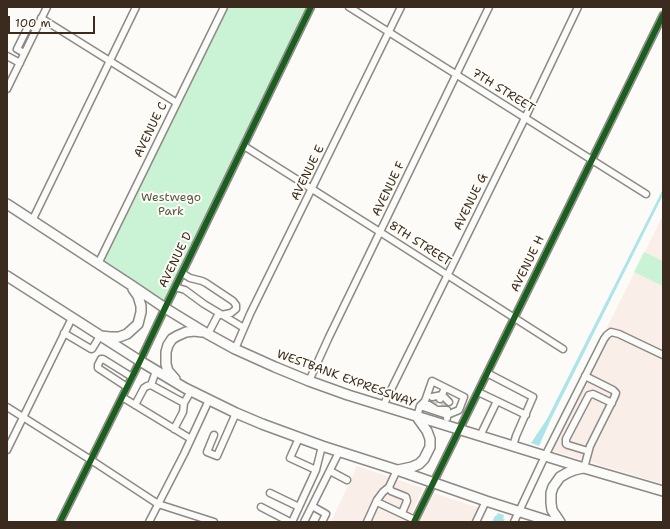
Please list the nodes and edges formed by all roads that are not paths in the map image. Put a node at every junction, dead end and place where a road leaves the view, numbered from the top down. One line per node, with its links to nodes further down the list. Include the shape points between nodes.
1 (47, 7): 10 (street)
2 (136, 7): 13 (street)
3 (224, 7): 17 (street, AVENUE C)
4 (312, 7): 19 (street, AVENUE D)
5 (349, 7): 11 (street, 7TH STREET)
6 (401, 7): 11 (street, AVENUE E)
7 (489, 7): 15 (street, AVENUE F)
8 (578, 7): 18 (street, AVENUE G)
9 (663, 15): 20 (street, AVENUE H)
10 (41, 18): 13 (street); 14 (street)
11 (389, 32): 15 (street, 7TH STREET); 21 (street, AVENUE E)
12 (7, 56): 14 (street)
13 (110, 61): 17 (street); 24 (street)
14 (20, 63): 16 (street)
15 (456, 74): 18 (street, 7TH STREET); 25 (street, AVENUE F)
16 (7, 89)
17 (177, 103): 26 (street, AVENUE C)
18 (525, 118): 20 (street, 7TH STREET); 28 (street, AVENUE G)
19 (244, 146): 21 (street, 8TH STREET); 27 (street, AVENUE D)
20 (591, 160): 22 (street, 7TH STREET); 38 (street, AVENUE H)
21 (312, 189): 25 (street, 8TH STREET); 40 (street, AVENUE E)
22 (646, 194)
23 (7, 204): 24 (highway, WESTBANK EXPRESSWAY)
24 (32, 221): 26 (highway, WESTBANK EXPRESSWAY)
25 (380, 232): 28 (street, 8TH STREET); 52 (street, AVENUE F)
26 (98, 264): 31 (highway, WESTBANK EXPRESSWAY)
27 (182, 273): 30 (street); 32 (street, AVENUE D)
28 (448, 275): 38 (street, 8TH STREET); 66 (street, AVENUE G)
29 (7, 276): 37 (highway)
30 (190, 278): 33 (street); 35 (street, via 202,281 234,301)
31 (131, 285): 34 (highway, WESTBANK EXPRESSWAY); 43 (highway, via 141,306 138,324 127,334 119,337)
32 (175, 287): 33 (street); 34 (street, AVENUE D)
33 (184, 290): 36 (street)
34 (165, 308): 42 (highway, WESTBANK EXPRESSWAY); 47 (street, AVENUE D)
35 (236, 309): 36 (street, via 231,313); 39 (street, via 235,317)
36 (220, 314): 39 (street); 42 (street)
37 (72, 318): 41 (street); 43 (highway)
38 (514, 318): 45 (street, 8TH STREET); 49 (street, AVENUE H)
39 (231, 321): 40 (street)
40 (244, 328): 44 (street, AVENUE E)
41 (64, 333): 43 (street, via 91,349); 73 (street)
42 (207, 333): 44 (highway, WESTBANK EXPRESSWAY); 56 (highway, via 186,332 172,339 168,345 168,371)
43 (100, 336): 47 (highway)
44 (235, 349): 52 (highway, WESTBANK EXPRESSWAY)
45 (563, 349)
46 (663, 355): 50 (street, via 611,332 604,338)
47 (140, 361): 48 (highway); 51 (street, AVENUE D)
48 (156, 371): 53 (street); 56 (highway)
49 (488, 373): 57 (street, AVENUE H); 72 (street, via 534,397)
50 (585, 376): 64 (street, via 613,390 616,393); 87 (street)
51 (132, 377): 54 (street, AVENUE D); 54 (street, via 101,359 98,368)
52 (309, 381): 66 (highway, WESTBANK EXPRESSWAY)
53 (151, 385): 62 (street); 65 (street, via 144,388)
54 (127, 387): 58 (street, AVENUE D)
55 (445, 388): 59 (street); 63 (street, via 464,397); 67 (street, via 432,381 425,401)
56 (188, 389): 60 (highway); 62 (street)
57 (478, 392): 61 (street); 69 (street, AVENUE H)
58 (122, 397): 65 (street); 88 (street, AVENUE D)
59 (441, 399)
60 (209, 400): 71 (highway); 81 (street)
61 (497, 400): 72 (street); 79 (street)
62 (184, 403): 76 (street, via 183,412)
63 (462, 403): 69 (street); 70 (street, via 459,410)
64 (612, 403): 85 (street); 85 (street, via 593,394 589,395 566,439 566,444)
65 (135, 405): 76 (street)
66 (383, 406): 74 (highway, WESTBANK EXPRESSWAY)
67 (420, 406): 70 (street); 74 (street)
68 (7, 407): 73 (street)
69 (471, 407): 77 (street, AVENUE H)
70 (439, 409): 75 (street)
71 (236, 413): 78 (street, via 217,456 207,452); 80 (highway)
72 (526, 415): 83 (street)
73 (23, 417): 84 (street); 88 (street)
74 (417, 417): 75 (highway, WESTBANK EXPRESSWAY); 91 (highway, via 427,431 430,447 419,464)
75 (444, 425): 77 (highway, WESTBANK EXPRESSWAY)
76 (174, 429): 81 (street)
77 (460, 430): 79 (highway, WESTBANK EXPRESSWAY); 94 (street, AVENUE H)
78 (214, 435)
79 (480, 436): 83 (highway, WESTBANK EXPRESSWAY)
80 (299, 438): 82 (highway); 90 (street, via 290,458)
81 (191, 439): 100 (street)
82 (322, 446): 86 (highway); 90 (street)
83 (512, 446): 87 (highway, WESTBANK EXPRESSWAY)
84 (7, 450)
85 (588, 451): 89 (street)
86 (339, 452): 91 (highway); 92 (street)
87 (545, 456): 89 (highway, WESTBANK EXPRESSWAY); 104 (street)
88 (91, 460): 100 (street); 107 (street, AVENUE D)
89 (584, 468): 96 (highway, WESTBANK EXPRESSWAY); 117 (highway, via 567,472 553,487 550,498 552,510)
90 (316, 470): 103 (street)
91 (397, 470): 94 (highway); 95 (street)
92 (330, 471): 93 (street); 101 (street)
93 (347, 480)
94 (433, 483): 98 (highway); 106 (street, AVENUE H)
95 (389, 487): 99 (street); 105 (street, via 391,491 406,497)
96 (663, 491)
97 (270, 493): 103 (street)
98 (486, 501): 104 (highway); 114 (street)
99 (377, 502): 105 (street); 113 (street)
100 (158, 504): 108 (street); 109 (street)
101 (312, 506): 111 (street); 112 (street, via 326,514)
102 (261, 507): 110 (street)
103 (299, 507): 110 (street)
104 (519, 512): 115 (street); 116 (highway)
105 (402, 513): 106 (street)
106 (415, 521)
107 (60, 522)
108 (149, 522)
109 (214, 522)
110 (291, 522)
111 (304, 522)
112 (322, 522)
113 (367, 522)
114 (476, 522)
115 (514, 522)
116 (552, 522)
117 (560, 522)

